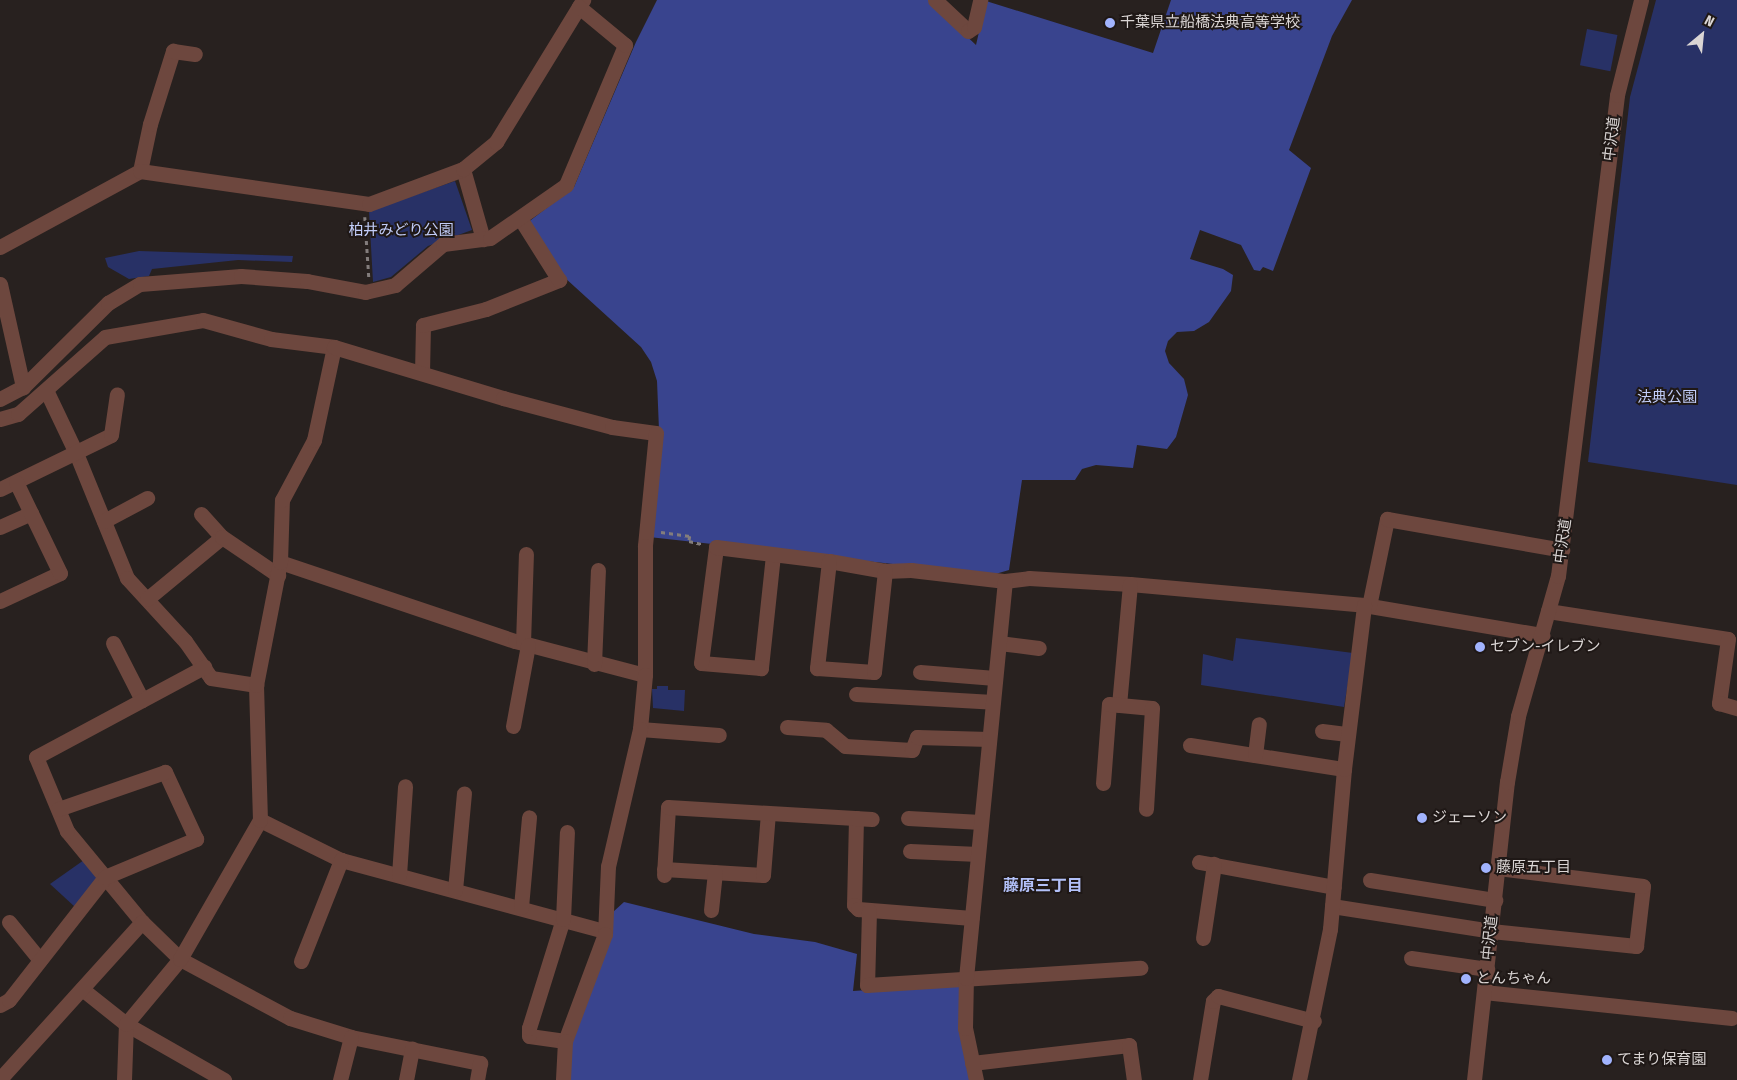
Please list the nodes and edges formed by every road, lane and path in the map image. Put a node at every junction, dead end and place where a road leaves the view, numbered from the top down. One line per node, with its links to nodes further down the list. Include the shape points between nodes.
1 (935, 0): 2 (street, via 968,32 974,27)
2 (980, 0)
3 (1641, 0): 32 (street, 中沢道, via 1617,95)
4 (581, 4): 6 (street, via 496,142); 9 (street, via 625,45 566,185)
5 (195, 54): 7 (street, via 173,52 150,124)
6 (463, 169): 8 (street, via 369,204); 10 (street)
7 (140, 171): 8 (street); 11 (street)
8 (364, 203): 13 (path)
9 (520, 218): 10 (street, via 490,238); 15 (street, via 559,280 486,309 422,325)
10 (483, 239): 13 (street, via 443,244 395,285)
11 (0, 247)
12 (0, 284): 16 (street)
13 (370, 291): 16 (street, via 307,281 241,276 140,284 108,303)
14 (334, 347): 15 (street); 17 (street, via 271,339 203,320 104,337); 36 (street, via 314,440 282,500)
15 (422, 373): 29 (street, via 612,427 656,433)
16 (24, 387): 19 (street)
17 (46, 390): 20 (street, via 18,414); 21 (street)
18 (117, 394): 21 (street, via 110,435)
19 (0, 399)
20 (0, 419)
21 (76, 453): 22 (street); 27 (street)
22 (16, 482): 23 (street); 25 (street)
23 (0, 489)
24 (147, 498): 27 (street)
25 (31, 513): 28 (street); 42 (street, via 60,573)
26 (201, 514): 30 (street)
27 (104, 521): 41 (street, via 127,578)
28 (0, 527)
29 (646, 530): 31 (path, via 690,536 689,541); 53 (street)
30 (222, 536): 36 (street); 41 (street)
31 (716, 547): 34 (street); 34 (street, via 701,663 761,668)
32 (1562, 550): 43 (street, via 1387,519); 44 (street, 中沢道)
33 (526, 554): 48 (street)
34 (773, 555): 35 (street)
35 (829, 561): 38 (street); 38 (street, via 817,668 874,672)
36 (279, 568): 48 (street); 55 (street)
37 (598, 570): 50 (street)
38 (885, 571): 39 (street, via 911,570)
39 (1005, 581): 40 (street, via 1029,578); 47 (street)
40 (1130, 584): 43 (street); 59 (street)
41 (147, 599): 51 (street)
42 (0, 601)
43 (1367, 605): 45 (street); 66 (street)
44 (1548, 611): 45 (street, 中沢道); 60 (street, via 1728,639 1719,703)
45 (1542, 635): 90 (street, 中沢道, via 1518,716)
46 (113, 643): 57 (street)
47 (999, 643): 49 (street); 54 (street)
48 (525, 644): 50 (street); 62 (street)
49 (1038, 648)
50 (594, 664): 53 (street)
51 (204, 667): 55 (street, via 211,678); 57 (street)
52 (920, 672): 54 (street)
53 (645, 675): 64 (street)
54 (995, 678): 58 (street)
55 (256, 685): 82 (street)
56 (856, 694): 58 (street)
57 (142, 700): 75 (street, via 36,757)
58 (993, 702): 68 (street)
59 (1120, 705): 72 (street, via 1108,704); 76 (street, via 1152,708)
60 (1737, 708)
61 (1259, 724): 70 (street)
62 (513, 726)
63 (787, 727): 68 (street, via 826,730 845,746 912,750 918,737)
64 (640, 729): 67 (street); 106 (street, via 608,866)
65 (1322, 731): 66 (street)
66 (1348, 734): 71 (street)
67 (719, 735)
68 (989, 739): 83 (street)
69 (1190, 745): 70 (street)
70 (1255, 755): 71 (street)
71 (1344, 769): 95 (street)
72 (1103, 783)
73 (405, 786): 92 (street)
74 (464, 793): 96 (street)
75 (58, 809): 93 (street, via 67,831); 93 (street, via 164,772 196,839)
76 (1146, 809)
77 (768, 813): 79 (street); 91 (street, via 763,875); 91 (street, via 668,807 664,872)
78 (529, 817): 99 (street)
79 (856, 818): 81 (street); 101 (street, via 854,905)
80 (908, 818): 83 (street)
81 (872, 819)
82 (260, 820): 87 (street); 110 (street)
83 (981, 822): 86 (street)
84 (567, 832): 103 (street)
85 (910, 851): 86 (street)
86 (978, 854): 102 (street)
87 (341, 860): 92 (street); 112 (street)
88 (1199, 862): 89 (street)
89 (1214, 864): 95 (street); 108 (street)
90 (1498, 868): 97 (street, 中沢道); 107 (street, via 1644,886 1636,946)
91 (715, 872): 100 (street)
92 (399, 875): 96 (street)
93 (105, 876): 105 (street); 111 (street)
94 (1370, 880): 97 (street)
95 (1334, 886): 98 (street)
96 (455, 890): 99 (street)
97 (1495, 900): 107 (street, 中沢道)
98 (1332, 906): 107 (street); 120 (street)
99 (521, 907): 103 (street)
100 (711, 910)
101 (869, 911): 102 (street); 115 (street, via 867,985)
102 (972, 918): 115 (street)
103 (563, 919): 106 (street); 123 (street, via 529,1028 530,1036)
104 (9, 922): 111 (street)
105 (142, 922): 110 (street); 116 (street)
106 (606, 931): 123 (street)
107 (1492, 931): 114 (street, 中沢道)
108 (1203, 938)
109 (1411, 958): 114 (street)
110 (180, 959): 121 (street); 122 (street, via 290,1018)
111 (40, 960): 118 (street, via 9,1000)
112 (300, 961)
113 (1140, 968): 115 (street)
114 (1487, 970): 117 (street, 中沢道)
115 (966, 978): 125 (street, via 964,1028)
116 (82, 989): 121 (street); 126 (street)
117 (1484, 992): 119 (street); 137 (street, 中沢道)
118 (0, 1005)
119 (1732, 1018)
120 (1314, 1021): 135 (street, via 1218,996 1213,1001); 136 (street)
121 (126, 1024): 127 (street); 128 (street)
122 (351, 1037): 124 (street); 129 (street)
123 (564, 1041): 132 (street)
124 (412, 1049): 130 (street); 131 (street, via 480,1063)
125 (972, 1063): 133 (street); 134 (street, via 1129,1045)
126 (0, 1080)
127 (124, 1080)
128 (224, 1080)
129 (340, 1080)
130 (406, 1080)
131 (477, 1080)
132 (563, 1080)
133 (976, 1080)
134 (1134, 1080)
135 (1200, 1080)
136 (1299, 1080)
137 (1474, 1080)

